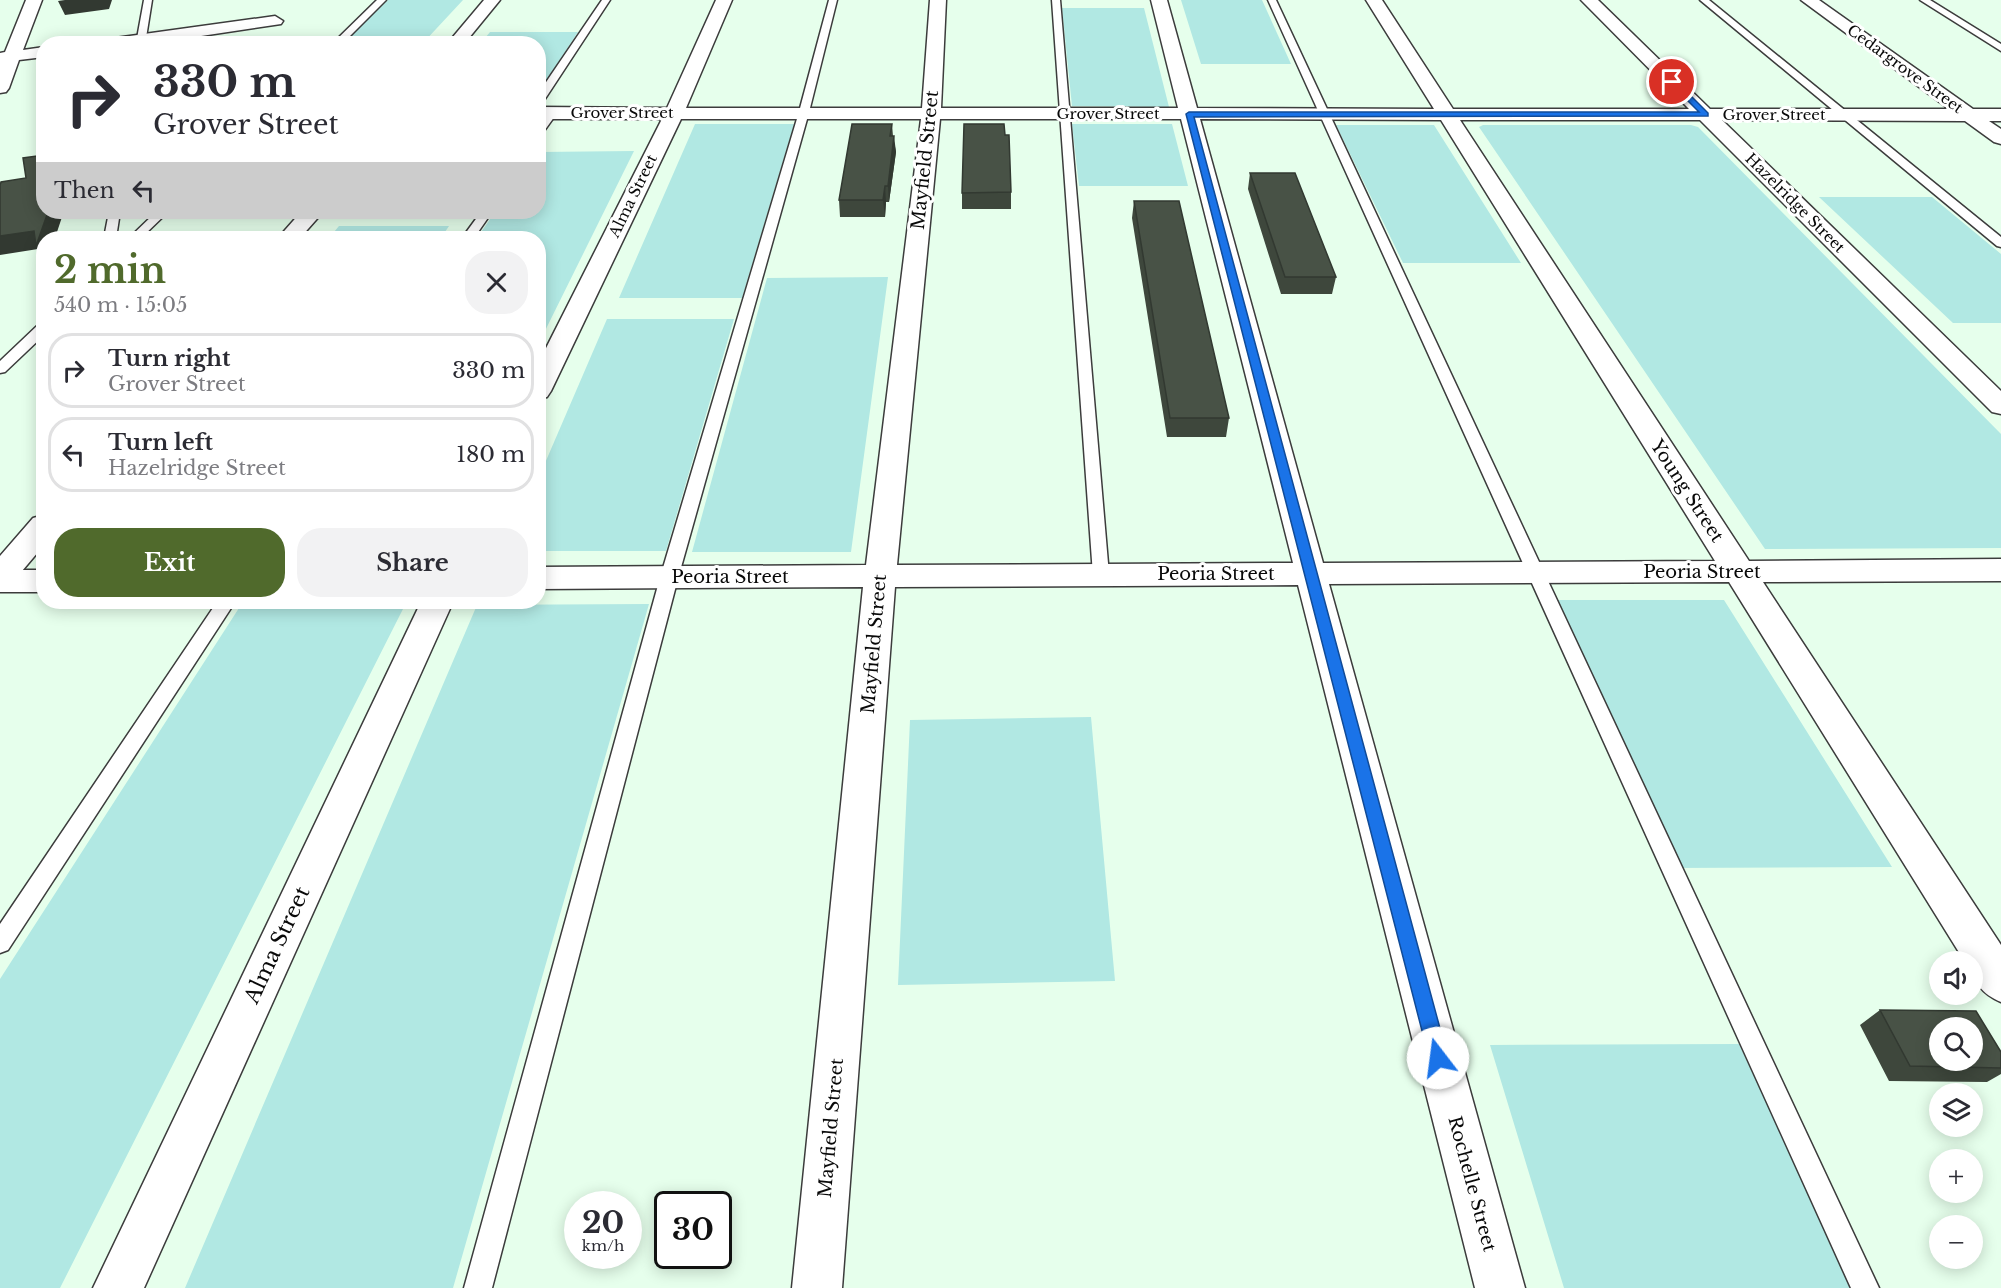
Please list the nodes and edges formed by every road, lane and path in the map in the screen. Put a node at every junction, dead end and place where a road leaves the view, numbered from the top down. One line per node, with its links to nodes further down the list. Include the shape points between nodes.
1 (34, 0): 24 (street)
2 (148, 0): 18 (lane)
3 (274, 0): 19 (street, via 275,26)
4 (382, 0): 20 (lane)
5 (492, 0): 21 (street)
6 (606, 0): 26 (lane)
7 (724, 0): 28 (street, Alma Street)
8 (833, 0): 29 (lane)
9 (938, 0): 30 (street, Mayfield Street)
10 (1056, 0): 31 (lane)
11 (1159, 0): 32 (street, Rochelle Street)
12 (1272, 0): 33 (lane)
13 (1374, 0): 34 (street, Young Street)
14 (1589, 0): 35 (street, Hazelridge Street)
15 (1704, 0): 36 (lane)
16 (1809, 0): 37 (street, Cedargrove Street)
17 (1924, 0): 22 (lane)
18 (141, 36)
19 (185, 36)
20 (344, 36)
21 (462, 36)
22 (2001, 48)
23 (36, 53): 24 (street)
24 (6, 57): 25 (street)
25 (0, 88)
26 (546, 104)
27 (546, 109): 28 (street, Grover Street)
28 (674, 112): 29 (street, Grover Street); 47 (street, Alma Street)
29 (804, 112): 30 (street, Grover Street); 58 (lane)
30 (931, 113): 31 (street, Grover Street); 56 (street, Mayfield Street)
31 (1066, 114): 32 (street, Grover Street); 54 (lane)
32 (1189, 114): 33 (street, Grover Street); 53 (street, Rochelle Street)
33 (1324, 114): 34 (street, Grover Street); 52 (lane)
34 (1447, 115): 35 (street, Grover Street); 51 (street, Young Street)
35 (1706, 115): 36 (street, Grover Street); 48 (street, Hazelridge Street)
36 (1846, 115): 37 (street, Grover Street); 44 (lane)
37 (1969, 115): 38 (street, Grover Street); 39 (street, Cedargrove Street)
38 (2001, 115)
39 (2001, 138)
40 (155, 219): 42 (lane)
41 (306, 219): 43 (street)
42 (142, 231)
43 (294, 231)
44 (2001, 243)
45 (36, 335): 46 (lane)
46 (0, 369)
47 (546, 375)
48 (2001, 406)
49 (36, 534): 55 (street)
50 (2001, 570): 51 (street, Peoria Street)
51 (1739, 572): 52 (street, Peoria Street); 64 (street, Young Street)
52 (1534, 573): 53 (street, Peoria Street); 69 (lane)
53 (1310, 574): 54 (street, Peoria Street); 68 (street, Rochelle Street)
54 (1101, 575): 56 (street, Peoria Street)
55 (0, 576)
56 (880, 576): 58 (street, Peoria Street); 67 (street, Mayfield Street)
57 (546, 578): 58 (street, Peoria Street)
58 (669, 578): 66 (lane)
59 (0, 581): 60 (street)
60 (36, 581)
61 (221, 609): 63 (lane)
62 (434, 609): 65 (street, Alma Street)
63 (0, 943)
64 (2001, 982)
65 (118, 1288)
66 (478, 1288)
67 (817, 1288)
68 (1500, 1288)
69 (1865, 1288)

